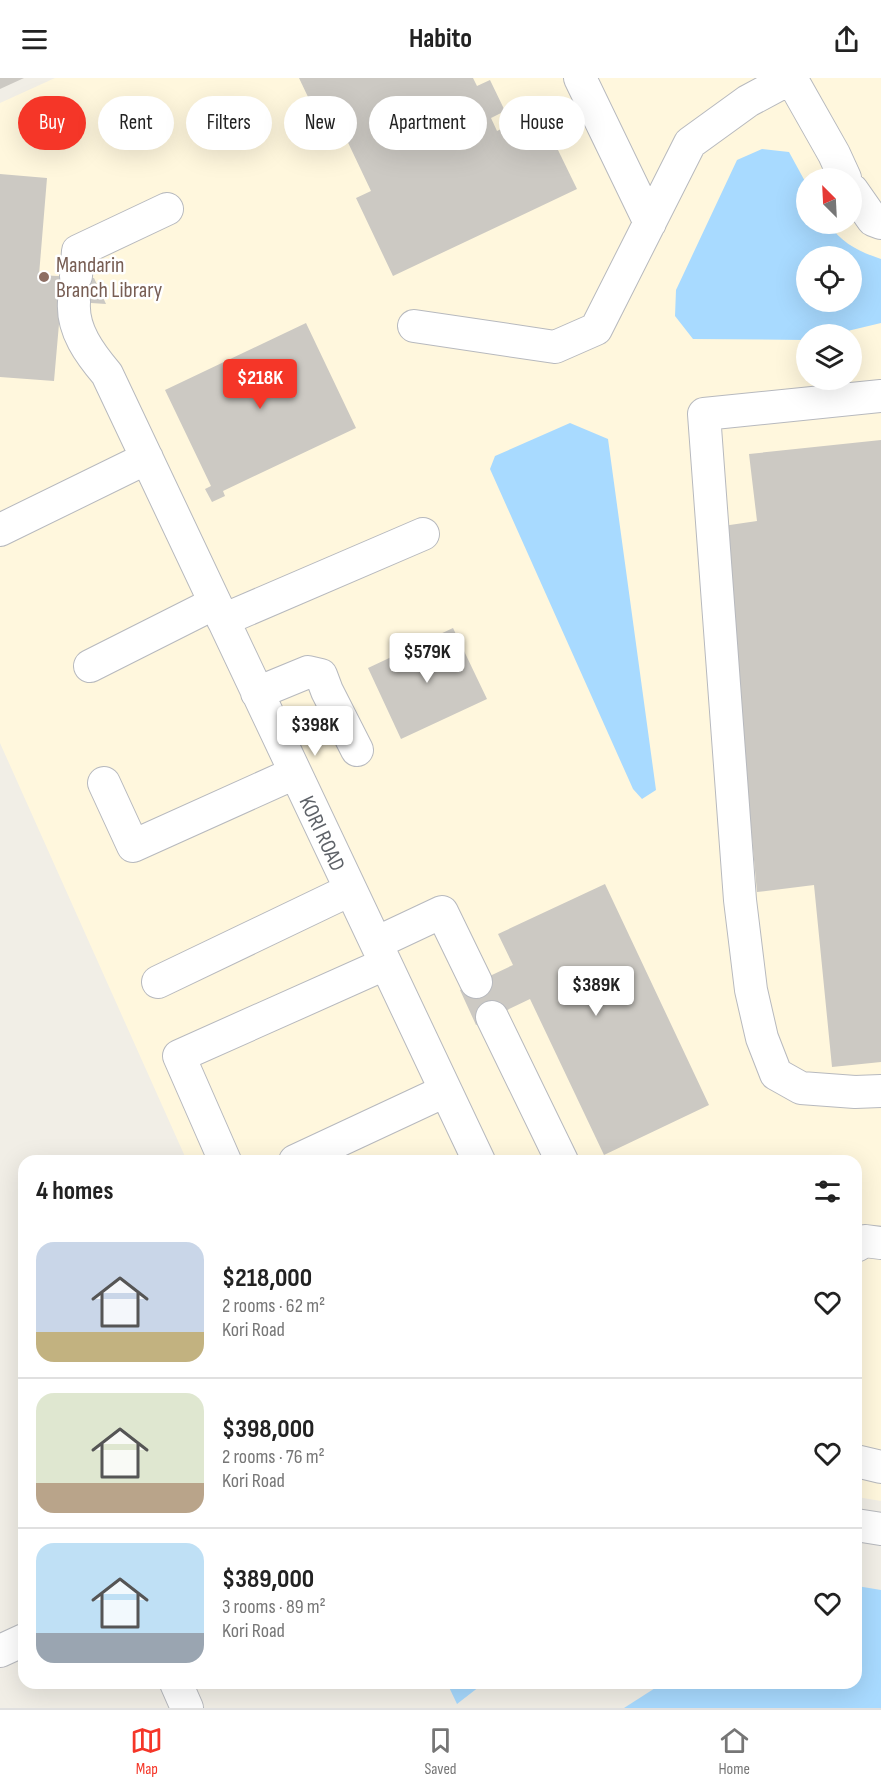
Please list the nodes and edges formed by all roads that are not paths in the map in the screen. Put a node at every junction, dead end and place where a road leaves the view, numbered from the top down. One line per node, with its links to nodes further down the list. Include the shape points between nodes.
1 (580, 78): 6 (street)
2 (791, 78): 3 (street); 6 (street, via 748,101 690,143)
3 (840, 168)
4 (862, 204): 7 (street, via 873,220)
5 (167, 210): 10 (street, KORI ROAD, via 78,251 73,316 89,352 107,374)
6 (650, 223): 8 (street, via 596,329 555,347)
7 (881, 223)
8 (414, 326)
9 (881, 396): 25 (street, via 704,414 740,900 751,990 762,1038 776,1074 801,1088)
10 (147, 458): 11 (street); 13 (street, KORI ROAD)
11 (0, 530)
12 (423, 534): 13 (street)
13 (219, 612): 14 (street); 15 (street, KORI ROAD)
14 (90, 666)
15 (257, 693): 16 (street, via 308,672 321,675); 17 (street, KORI ROAD)
16 (357, 750)
17 (295, 773): 18 (street, via 133,846); 19 (street, KORI ROAD)
18 (104, 783)
19 (350, 890): 20 (street, KORI ROAD); 21 (street)
20 (381, 954): 22 (street, via 442,912); 24 (street, KORI ROAD); 26 (street, via 179,1056)
21 (158, 982)
22 (476, 982)
23 (492, 1017): 29 (street)
24 (445, 1091): 27 (street); 28 (street, KORI ROAD)
25 (881, 1091)
26 (222, 1155)
27 (308, 1155)
28 (476, 1155)
29 (559, 1155)
30 (862, 1243): 31 (street)
31 (881, 1243)
32 (862, 1462): 33 (street)
33 (881, 1467)
34 (862, 1526): 35 (street)
35 (881, 1529)
36 (18, 1643): 37 (street)
37 (0, 1651)
38 (179, 1689): 39 (street)
39 (187, 1708)

